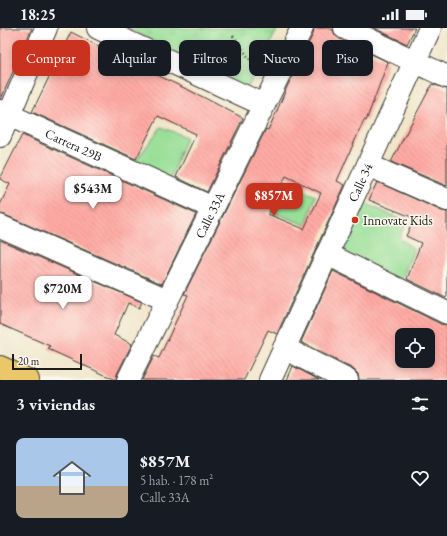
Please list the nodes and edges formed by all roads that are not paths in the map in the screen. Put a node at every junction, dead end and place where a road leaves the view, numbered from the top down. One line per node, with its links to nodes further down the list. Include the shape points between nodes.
1 (46, 28): 9 (street)
2 (98, 28): 8 (street)
3 (302, 28): 8 (street, Calle 33A)
4 (345, 28): 6 (street)
5 (430, 28): 6 (street, Calle 34)
6 (415, 62): 7 (street); 11 (street, Calle 34)
7 (447, 76)
8 (268, 97): 13 (street, Calle 33A)
9 (4, 113): 10 (street); 13 (street, Carrera 29B)
10 (0, 136)
11 (368, 165): 12 (street); 15 (street, Calle 34)
12 (447, 200)
13 (213, 208): 16 (street, Calle 33A)
14 (0, 226): 16 (street)
15 (327, 254): 17 (street); 18 (street, Calle 34)
16 (167, 300): 21 (street, Calle 33A)
17 (447, 313)
18 (284, 348): 22 (street, Calle 34); 23 (street)
19 (0, 367): 20 (main road)
20 (28, 380)
21 (128, 380)
22 (270, 380)
23 (347, 380)

